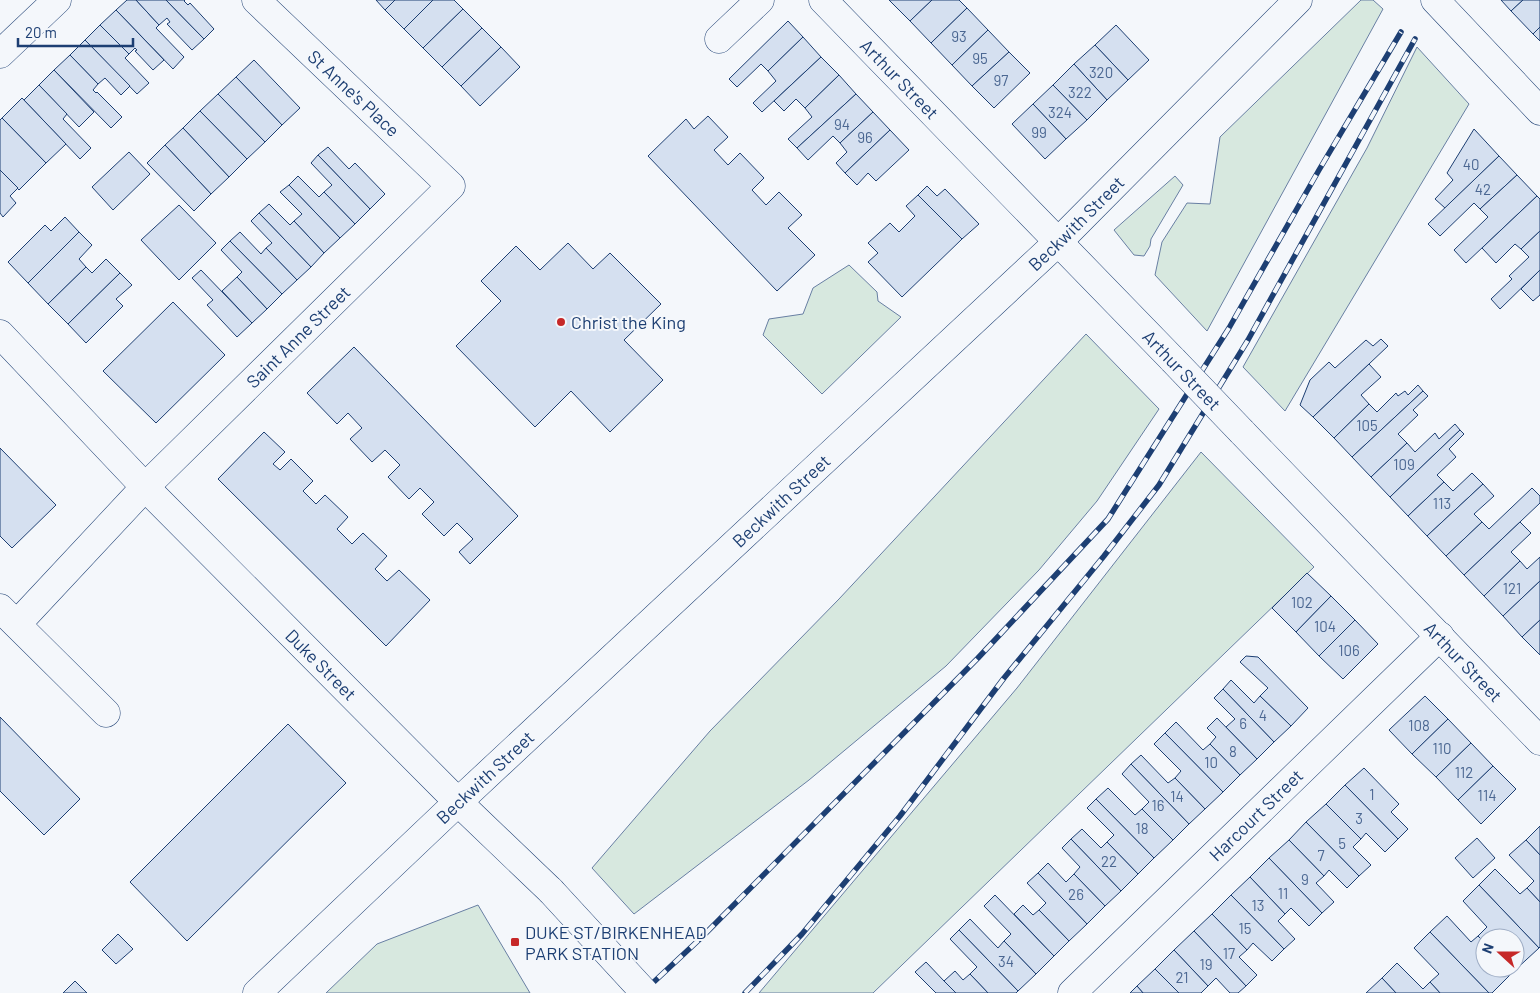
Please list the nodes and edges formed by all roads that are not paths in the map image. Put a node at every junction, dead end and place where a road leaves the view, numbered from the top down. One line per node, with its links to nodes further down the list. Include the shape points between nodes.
1 (57, 0): 8 (street)
2 (256, 0): 10 (street, St Anne's Place)
3 (760, 0): 7 (street)
4 (823, 0): 11 (street, Arthur Street)
5 (1298, 0): 11 (street, Beckwith Street)
6 (1435, 0): 9 (street)
7 (719, 39)
8 (0, 54)
9 (1540, 111)
10 (451, 186): 13 (street, Saint Anne Street)
11 (1058, 242): 15 (street, Arthur Street, bridge); 18 (street, Beckwith Street)
12 (0, 334): 13 (street, Duke Street)
13 (145, 487): 14 (street, Saint Anne Street); 18 (street, Duke Street)
14 (8, 616): 16 (street)
15 (1440, 636): 17 (street, Arthur Street); 21 (street, Harcourt Street)
16 (106, 713)
17 (1540, 741)
18 (458, 802): 19 (street, Beckwith Street); 20 (street, Duke Street, bridge, via 551,891)
19 (257, 993)
20 (645, 993)
21 (1072, 993)

